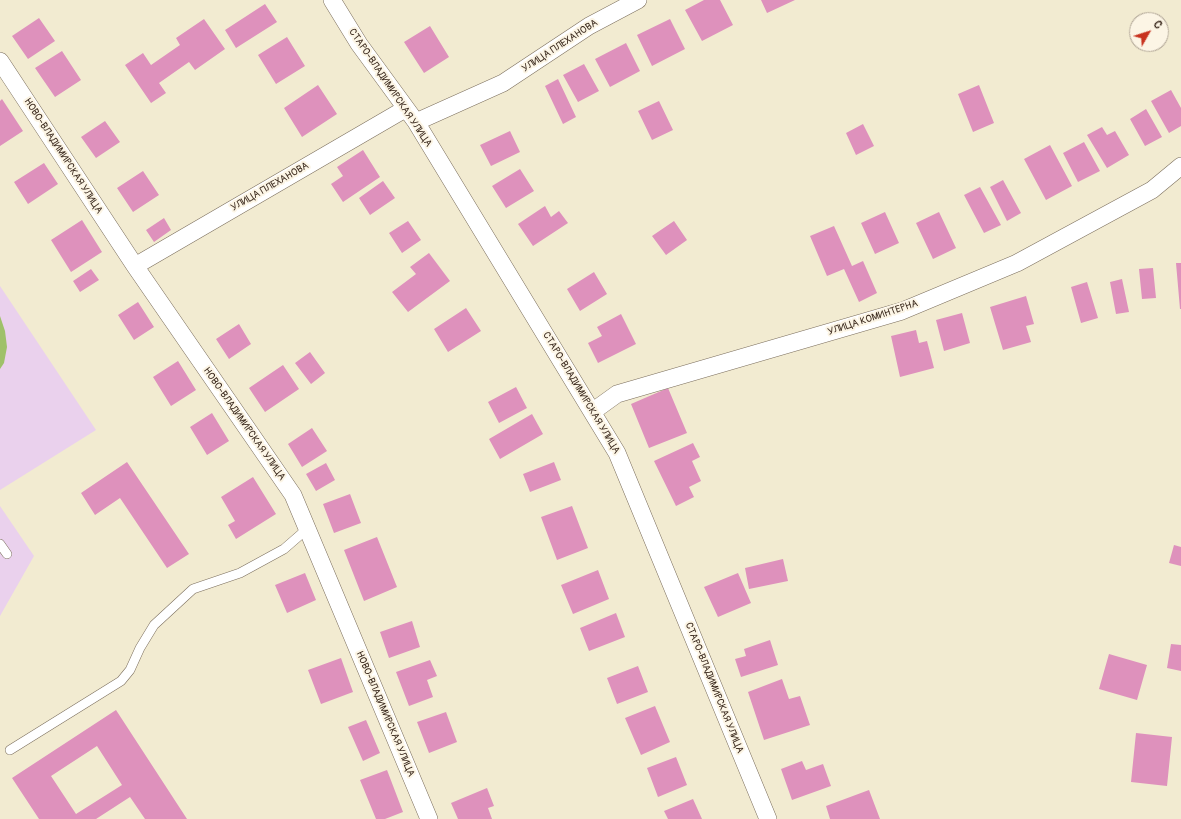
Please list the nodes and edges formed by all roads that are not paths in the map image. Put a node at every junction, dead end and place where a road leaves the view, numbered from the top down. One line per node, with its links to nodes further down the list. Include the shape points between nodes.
1 (332, 0): 4 (street, СТАРО-ВЛАДИМИРСКАЯ УЛИЦА, via 359,44)
2 (638, 0): 5 (street, УЛИЦА ПЛЕХАНОВА, via 589,26 503,83)
3 (0, 61): 7 (street, НОВО-ВЛАДИМИРСКАЯ УЛИЦА)
4 (405, 109): 5 (street, СТАРО-ВЛАДИМИРСКАЯ УЛИЦА); 7 (street, УЛИЦА ПЛЕХАНОВА)
5 (416, 122): 8 (street, СТАРО-ВЛАДИМИРСКАЯ УЛИЦА)
6 (1181, 166): 8 (street, УЛИЦА КОМИНТЕРНА, via 1152,190 1017,263 902,311 617,394)
7 (135, 266): 9 (street, НОВО-ВЛАДИМИРСКАЯ УЛИЦА, via 293,495)
8 (592, 412): 14 (street, СТАРО-ВЛАДИМИРСКАЯ УЛИЦА, via 617,452)
9 (307, 529): 12 (lane, via 284,549 240,573 193,589 154,625 130,670 121,681); 13 (street, НОВО-ВЛАДИМИРСКАЯ УЛИЦА)
10 (0, 544): 11 (lane)
11 (7, 554)
12 (10, 750)
13 (429, 819)
14 (768, 819)

